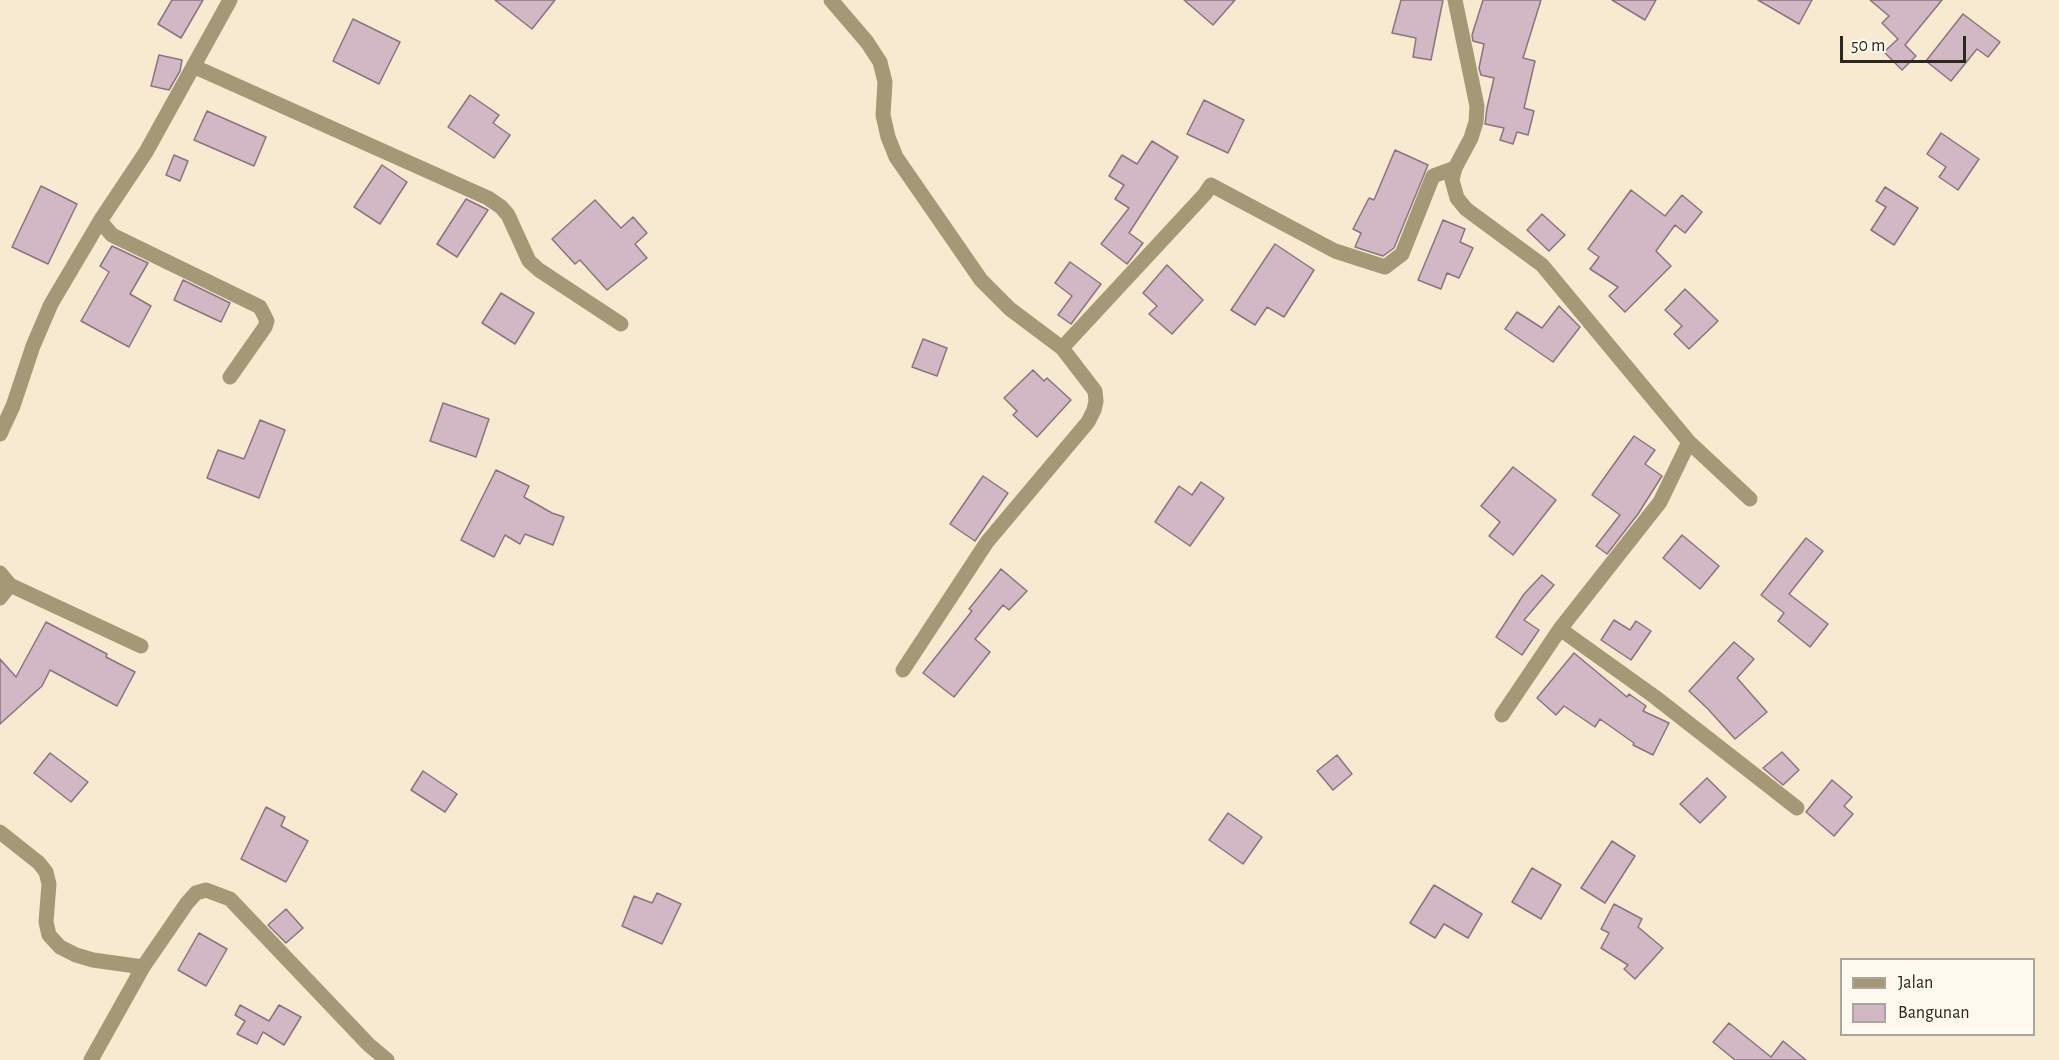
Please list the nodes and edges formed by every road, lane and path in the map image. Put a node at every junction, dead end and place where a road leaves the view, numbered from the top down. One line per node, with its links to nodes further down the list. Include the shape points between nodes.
1 (230, 0): 4 (street)
2 (831, 0): 8 (street, via 880,62 885,82 883,115 896,157 981,280 1010,309)
3 (1455, 0): 5 (street, via 1477,106 1471,138)
4 (195, 67): 6 (street); 7 (street, via 488,198 508,215 529,261)
5 (1455, 168): 8 (street, via 1433,176 1402,254 1385,267 1335,251 1211,185); 11 (street, via 1453,190 1466,209 1542,265)
6 (100, 221): 9 (street, via 112,235 260,307 267,321 265,327); 10 (street, via 46,314)
7 (621, 324)
8 (1062, 348): 17 (street, via 1095,391 1094,411 987,543)
9 (230, 377)
10 (0, 434)
11 (1689, 442): 12 (street); 15 (street, via 1660,502)
12 (1750, 499)
13 (5, 579): 14 (street); 16 (street)
14 (0, 598)
15 (1560, 629): 18 (street); 19 (street)
16 (141, 646)
17 (903, 670)
18 (1502, 715)
19 (1797, 808)
20 (0, 832): 21 (street, via 46,872 46,922 49,935 60,947 93,960)
21 (143, 967): 22 (street); 23 (street, via 196,893 216,893 230,899)
22 (91, 1060)
23 (387, 1060)

